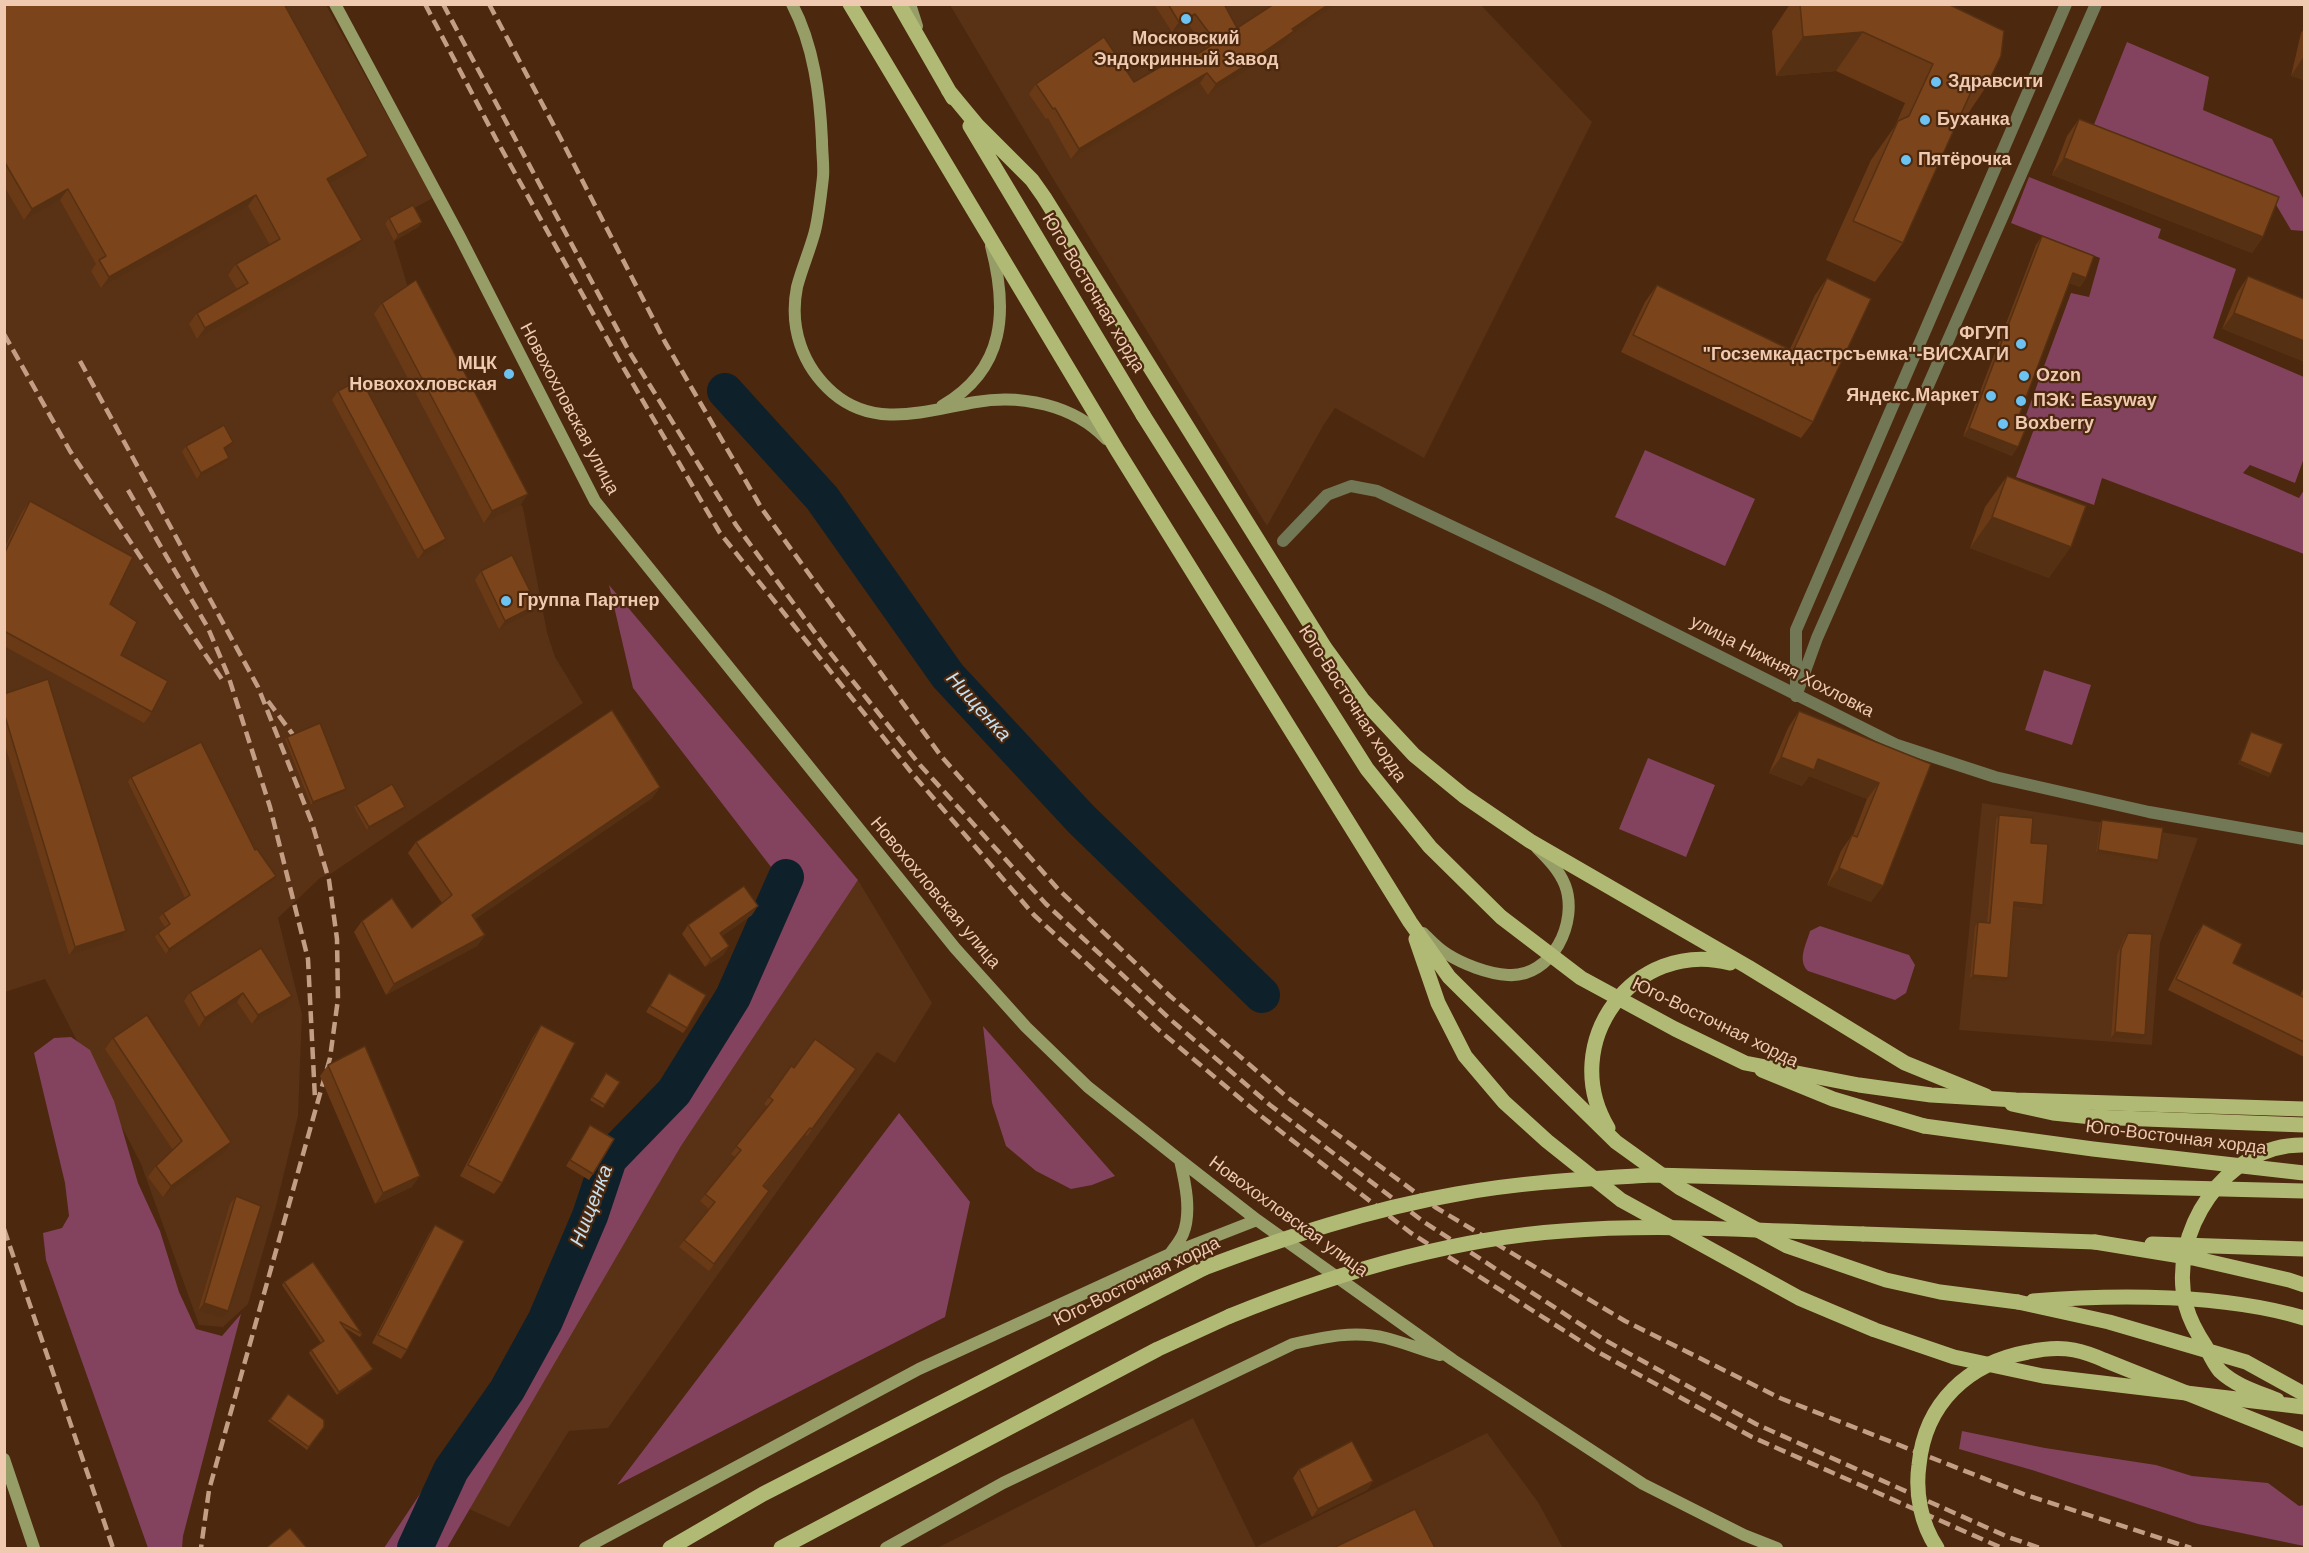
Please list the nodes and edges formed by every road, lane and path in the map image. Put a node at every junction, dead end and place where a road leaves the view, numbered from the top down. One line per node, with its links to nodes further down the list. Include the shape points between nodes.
1 (335, 4): 24 (street, Новохохловская улица, via 595,501 955,948 1026,1027 1088,1087)
2 (792, 4): 11 (street, via 813,60 824,174 815,230 795,303 798,339 812,372 853,406 888,416)
3 (850, 4): 10 (main road)
4 (899, 4): 8 (main road, Юго-Восточная хорда)
5 (910, 4): 8 (street)
6 (2066, 4): 14 (street, via 1796,630)
7 (2096, 4): 14 (street, via 1822,626)
8 (925, 50): 9 (main road, Юго-Восточная хорда)
9 (948, 90): 16 (main road, via 1044,196 1325,648 1362,699 1414,755 1464,796); 19 (main road, Юго-Восточная хорда, bridge, via 1143,415 1367,769 1430,847 1501,917 1581,978)
10 (990, 242): 11 (street, via 1000,304 1000,322 991,357 956,398); 12 (main road)
11 (924, 413): 12 (street, via 979,401 1039,403 1079,416)
12 (1117, 450): 17 (main road)
13 (1283, 541): 14 (street, улица Нижняя Хохловка, via 1327,495 1351,486 1377,491 1603,598)
14 (1796, 696): 15 (street, улица Нижняя Хохловка, via 1897,746 1995,777 2149,812)
15 (2304, 839)
16 (1530, 841): 17 (street, via 1556,868 1568,902 1563,938 1552,955 1538,966 1521,974 1494,973 1446,954); 18 (main road)
17 (1410, 922): 22 (main road, via 1449,977); 36 (main road, via 1438,1003 1465,1056 1504,1102 1621,1200 1799,1298 1954,1357 2125,1388)
18 (1748, 967): 21 (main road, via 1905,1063 1995,1100 2092,1117); 22 (main road, via 1715,959 1689,959 1661,966 1622,992 1600,1029 1592,1061 1600,1115)
19 (1745, 1063): 20 (main road, bridge, via 1930,1095); 25 (main road, Юго-Восточная хорда, bridge, via 1833,1099 1924,1126)
20 (2304, 1109)
21 (2304, 1125)
22 (1616, 1142): 32 (main road, bridge, via 1680,1188 1788,1246 1886,1280)
23 (2304, 1145): 36 (main road, bridge, via 2273,1149 2248,1160 2224,1178 2192,1227 2183,1259 2186,1306 2219,1370 2237,1384)
24 (1180, 1160): 27 (street, Новохохловская улица); 30 (street, via 1187,1208 1183,1233)
25 (2304, 1173)
26 (2304, 1191): 41 (main road, Юго-Восточная хорда, bridge, via 1652,1175 1457,1194 1273,1242 1204,1268 764,1494)
27 (1257, 1220): 30 (street); 34 (street, Новохохловская улица)
28 (2095, 1242): 29 (main road, bridge); 31 (main road, bridge, via 2193,1258); 42 (main road, bridge, via 1657,1227 1562,1231 1472,1242 1386,1261 1298,1288 1158,1349)
29 (2304, 1249)
30 (1170, 1254): 40 (street, via 919,1369)
31 (2304, 1285)
32 (2018, 1302): 33 (main road, bridge, via 2090,1296 2204,1300 2279,1310); 35 (main road, bridge, via 2109,1322 2246,1362)
33 (2304, 1318)
34 (1453, 1359): 43 (street, via 1385,1338 1358,1334 1293,1344 1003,1483); 44 (street, Новохохловская улица, via 1643,1484)
35 (2304, 1394)
36 (2299, 1407)
37 (2304, 1440): 45 (main road, bridge, via 2073,1349 2041,1349 2010,1355 1978,1369 1954,1387 1933,1415 1921,1444 1917,1476 1920,1509)
38 (4, 1459): 39 (street)
39 (34, 1548)
40 (585, 1548)
41 (670, 1548)
42 (781, 1548)
43 (886, 1548)
44 (1777, 1548)
45 (1937, 1548)

